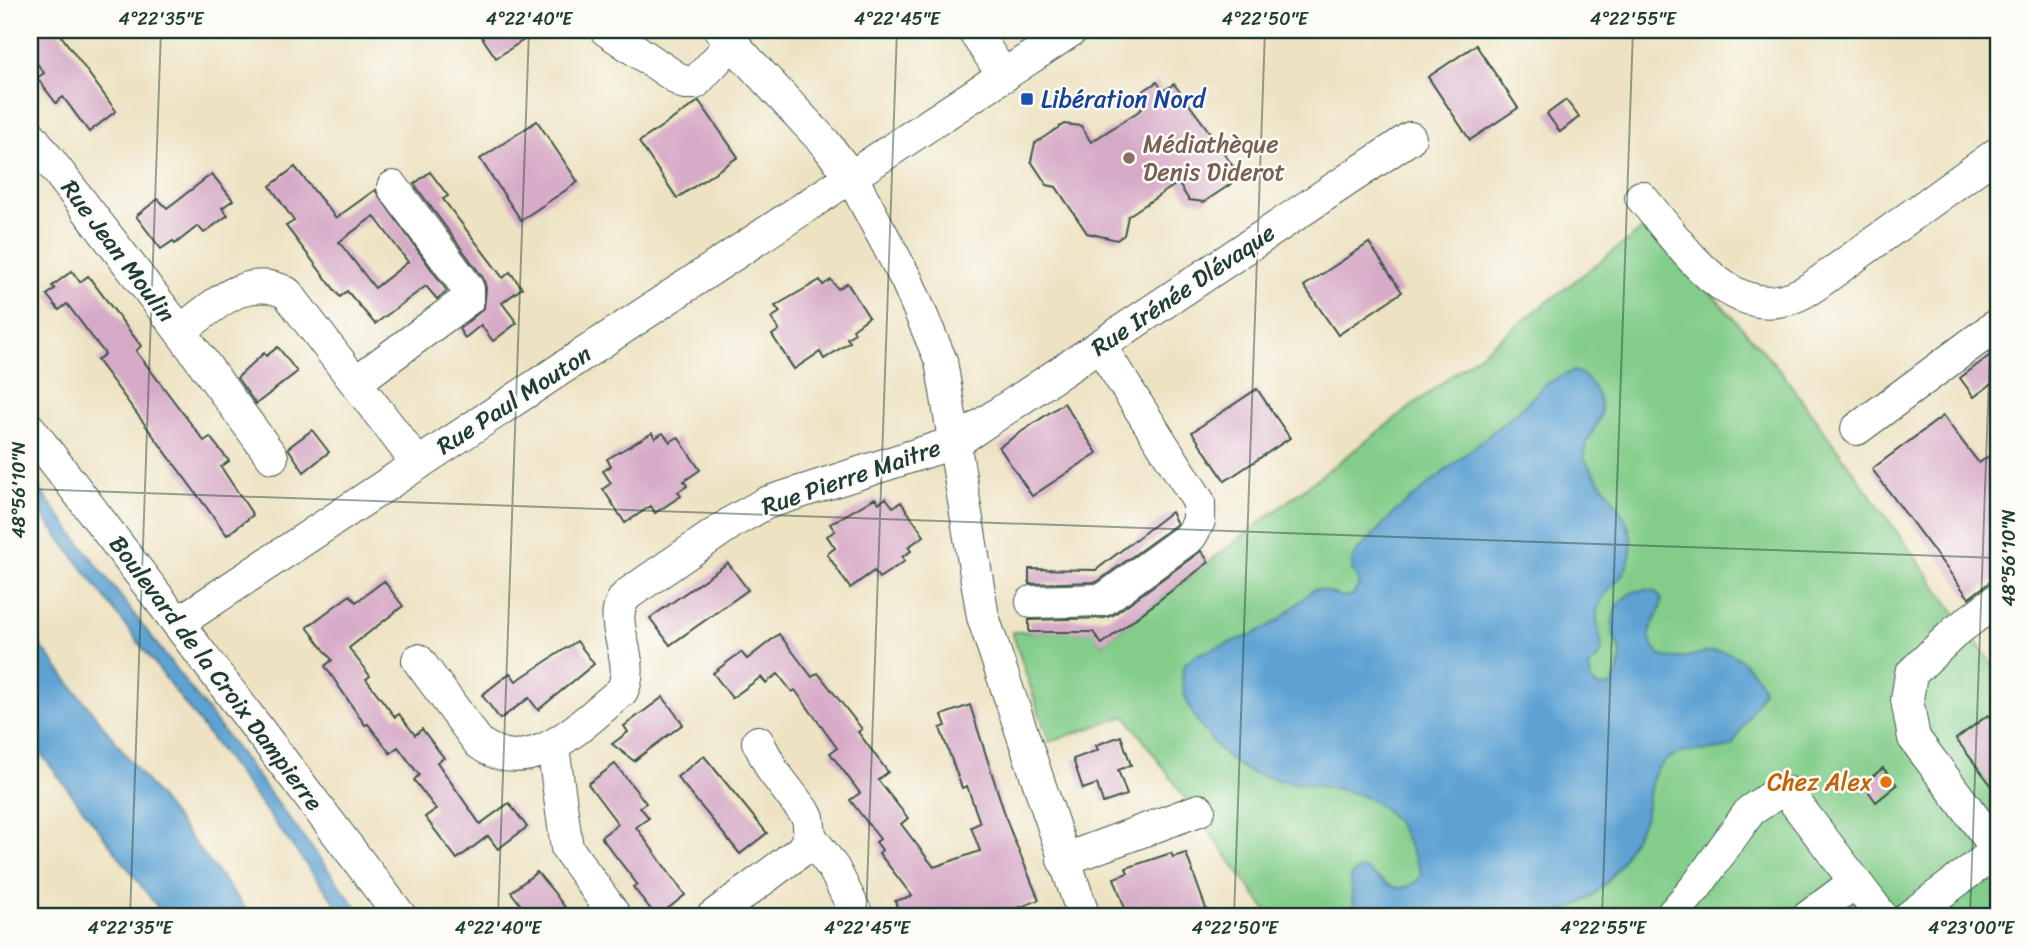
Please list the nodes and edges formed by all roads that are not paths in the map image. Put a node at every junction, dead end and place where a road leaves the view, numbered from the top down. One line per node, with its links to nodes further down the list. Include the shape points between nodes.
1 (606, 30): 4 (street, via 684,83 695,83)
2 (973, 30): 5 (street)
3 (1072, 30): 5 (street, Rue Paul Mouton)
4 (727, 36): 9 (street)
5 (1003, 76): 9 (street, Rue Paul Mouton)
6 (30, 135): 13 (street, Rue Jean Moulin)
7 (1410, 138): 14 (street, Rue Irénée Dlévaque)
8 (1998, 153): 11 (street, via 1797,298 1781,302 1746,299 1716,284)
9 (852, 178): 18 (street, via 907,281 941,361); 20 (street, Rue Paul Mouton)
10 (393, 187): 15 (street, via 468,289 468,299)
11 (1641, 197)
12 (1998, 324): 17 (street)
13 (180, 331): 15 (street, Rue Jean Moulin, via 231,294 257,284 271,285 287,293); 19 (street)
14 (1100, 346): 18 (street, Rue Irénée Dlévaque); 22 (street, via 1199,502 1199,521 1191,536 1103,600)
15 (356, 382): 20 (street, Rue Jean Moulin)
16 (30, 429): 23 (street, Boulevard de la Croix Dampierre)
17 (1857, 429)
18 (956, 442): 26 (street, Rue Pierre Maitre, via 759,506 628,594 621,600 617,617 629,670 627,681 622,691); 30 (street, via 983,618)
19 (271, 457)
20 (418, 464): 23 (street, Rue Paul Mouton)
21 (1998, 599): 29 (street, via 1911,674 1907,700 1914,738)
22 (1032, 602)
23 (178, 623): 32 (street, Boulevard de la Croix Dampierre)
24 (418, 660): 26 (street, via 488,749 524,755)
25 (758, 742): 28 (street, via 772,771 808,817)
26 (553, 747): 33 (street, via 567,848)
27 (1199, 810): 30 (street)
28 (810, 836): 34 (street, via 802,850); 35 (street, via 834,869)
29 (1998, 850): 40 (street)
30 (1063, 860): 36 (street)
31 (1855, 882): 37 (street, via 1788,793 1778,792 1750,811); 38 (street); 39 (street)
32 (401, 917)
33 (616, 917)
34 (712, 917)
35 (858, 917)
36 (1084, 917)
37 (1670, 917)
38 (1808, 917)
39 (1882, 917)
40 (1909, 917)

